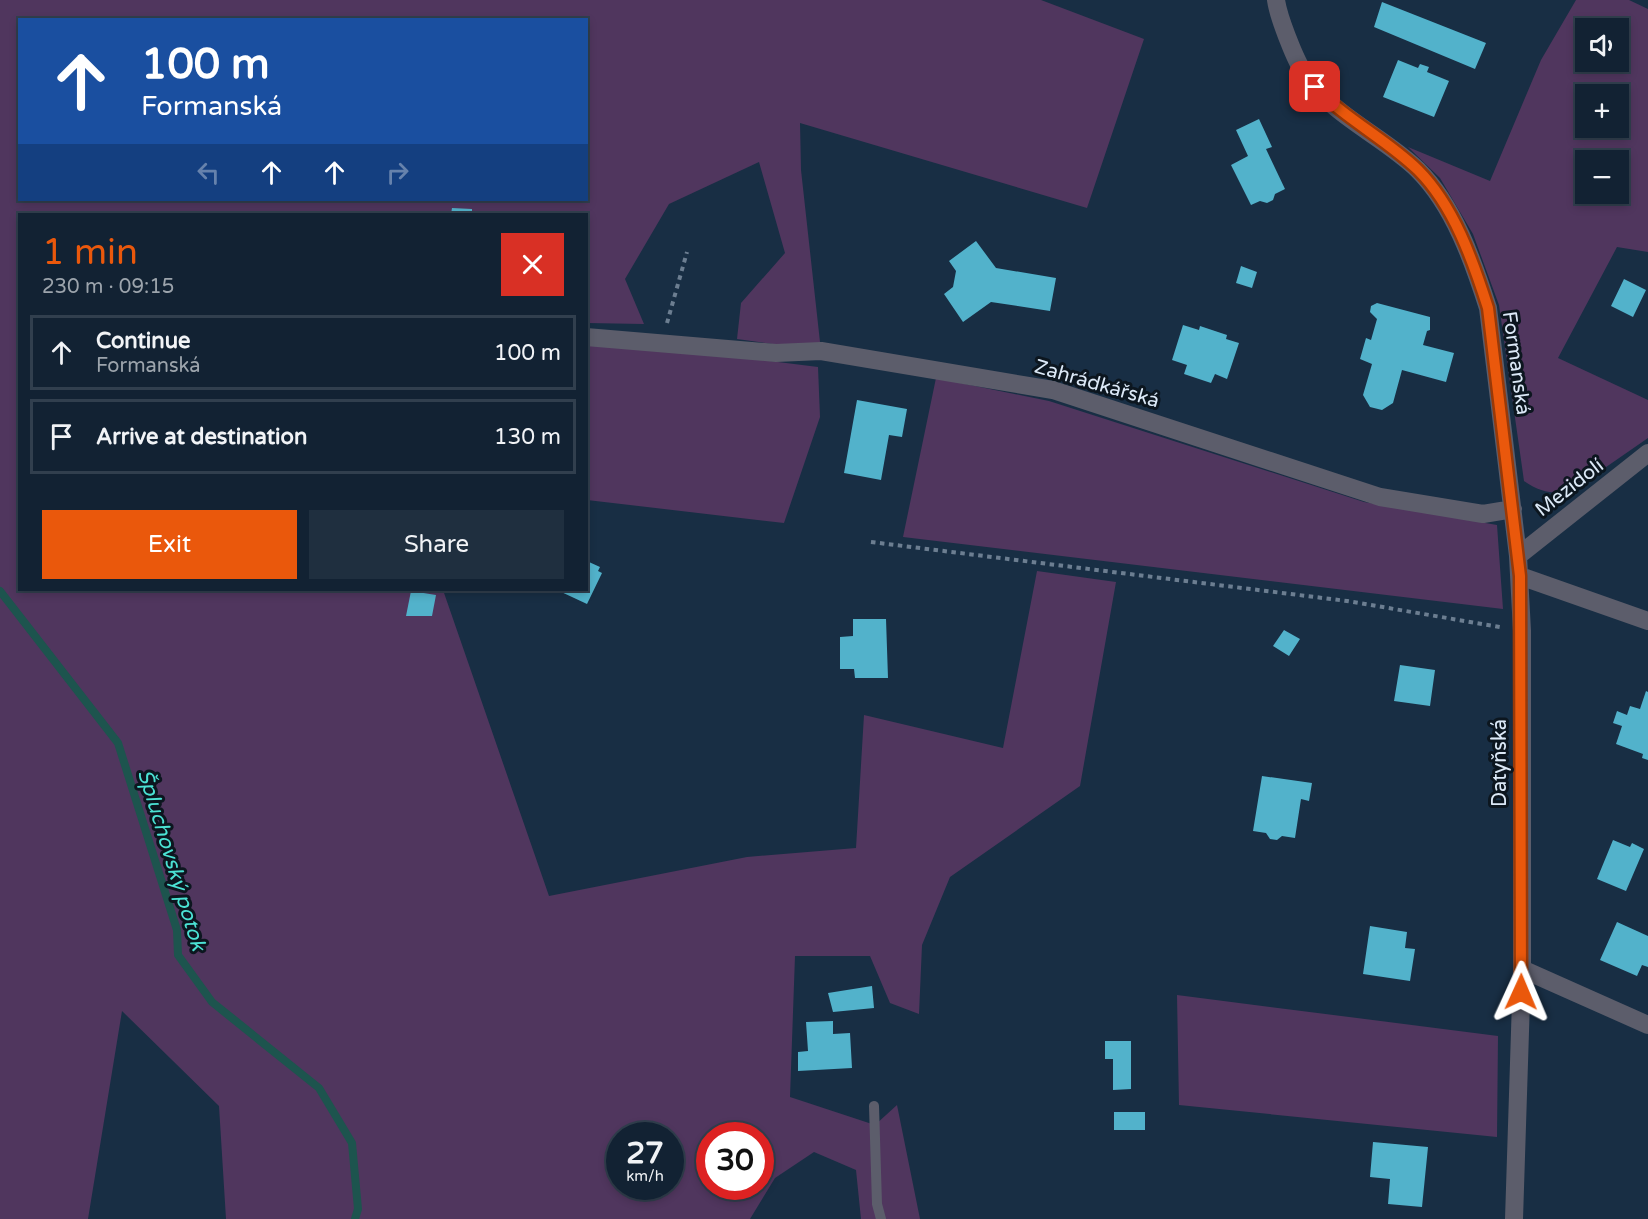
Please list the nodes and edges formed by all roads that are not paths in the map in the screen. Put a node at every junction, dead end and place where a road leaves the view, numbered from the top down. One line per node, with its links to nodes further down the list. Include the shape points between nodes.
1 (1276, 0): 4 (street, Formanská, via 1286,34 1306,77 1418,171 1453,220 1488,308)
2 (588, 337): 4 (street, Zahrádkářská, via 776,353 821,351 1053,390 1380,497 1483,514)
3 (1648, 453): 5 (street, Mezidolí)
4 (1513, 509): 5 (street, Formanská)
5 (1518, 556): 6 (street, Datyňská)
6 (1520, 576): 7 (street); 8 (street, Datyňská)
7 (1648, 621)
8 (1522, 969): 9 (street); 12 (street, Datyňská)
9 (1648, 1025)
10 (874, 1107): 11 (lane, via 877,1204)
11 (882, 1219)
12 (1514, 1219)

